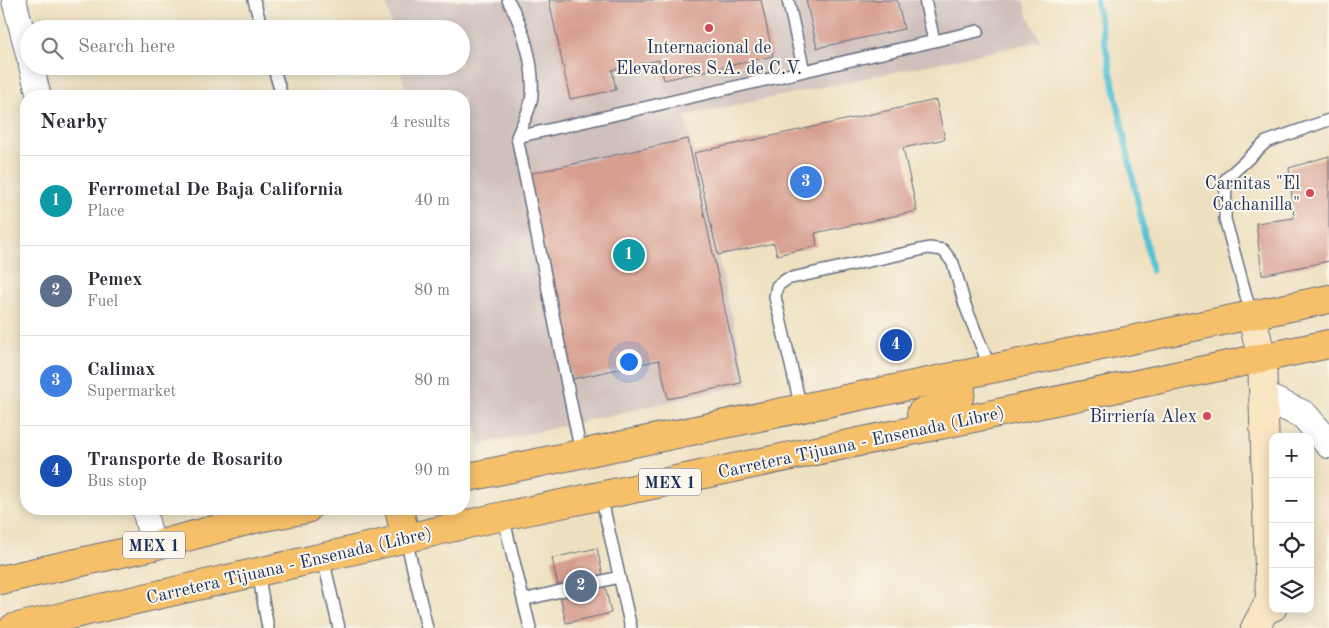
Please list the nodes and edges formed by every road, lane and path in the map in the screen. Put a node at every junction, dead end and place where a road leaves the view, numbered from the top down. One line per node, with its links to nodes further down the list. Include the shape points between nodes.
1 (14, 0): 7 (street)
2 (254, 0): 6 (lane)
3 (508, 0): 16 (lane, via 524,41 532,76 532,94)
4 (788, 0): 10 (lane)
5 (925, 0): 9 (lane)
6 (260, 20)
7 (20, 23)
8 (978, 30): 9 (lane)
9 (934, 41): 10 (lane)
10 (804, 71): 16 (lane)
11 (33, 75): 13 (street)
12 (276, 75): 14 (lane)
13 (37, 90)
14 (280, 90)
15 (1329, 120): 18 (lane, via 1266,142 1226,179 1225,219)
16 (517, 137): 26 (lane)
17 (1329, 299): 18 (highway)
18 (1251, 314): 20 (main road); 21 (highway)
19 (1329, 344): 20 (highway, Carretera Tijuana - Ensenada (Libre) / MEX 1)
20 (1262, 358): 23 (main road); 27 (highway, Carretera Tijuana - Ensenada (Libre) / MEX 1)
21 (990, 368): 22 (highway); 24 (lane, via 953,263 943,250 929,248 787,279 778,286 775,297)
22 (959, 375): 24 (highway); 27 (highway, via 961,392 957,402 838,433)
23 (1265, 397): 25 (street, via 1304,415); 37 (main road)
24 (801, 408): 26 (highway)
25 (1329, 444)
26 (580, 453): 28 (highway)
27 (788, 456): 29 (highway, Carretera Tijuana - Ensenada (Libre) / MEX 1)
28 (470, 477)
29 (601, 496): 33 (highway, Carretera Tijuana - Ensenada (Libre) / MEX 1); 39 (lane)
30 (145, 515): 35 (street)
31 (251, 515): 35 (highway, MEX 1)
32 (400, 515): 34 (highway)
33 (503, 516): 34 (highway, Carretera Tijuana - Ensenada (Libre) / MEX 1); 41 (lane)
34 (406, 539): 36 (highway, Carretera Tijuana - Ensenada (Libre) / MEX 1); 47 (lane)
35 (153, 546): 40 (highway, MEX 1)
36 (323, 558): 38 (highway, Carretera Tijuana - Ensenada (Libre) / MEX 1); 46 (lane)
37 (1271, 568)
38 (258, 572): 44 (highway, Carretera Tijuana - Ensenada (Libre) / MEX 1); 45 (lane)
39 (619, 576): 41 (lane); 49 (lane)
40 (0, 580)
41 (523, 600): 48 (lane)
42 (1269, 609): 50 (main road)
43 (1275, 613): 51 (main road)
44 (13, 628)
45 (268, 628)
46 (339, 628)
47 (428, 628)
48 (530, 628)
49 (631, 628)
50 (1255, 628)
51 (1281, 628)

